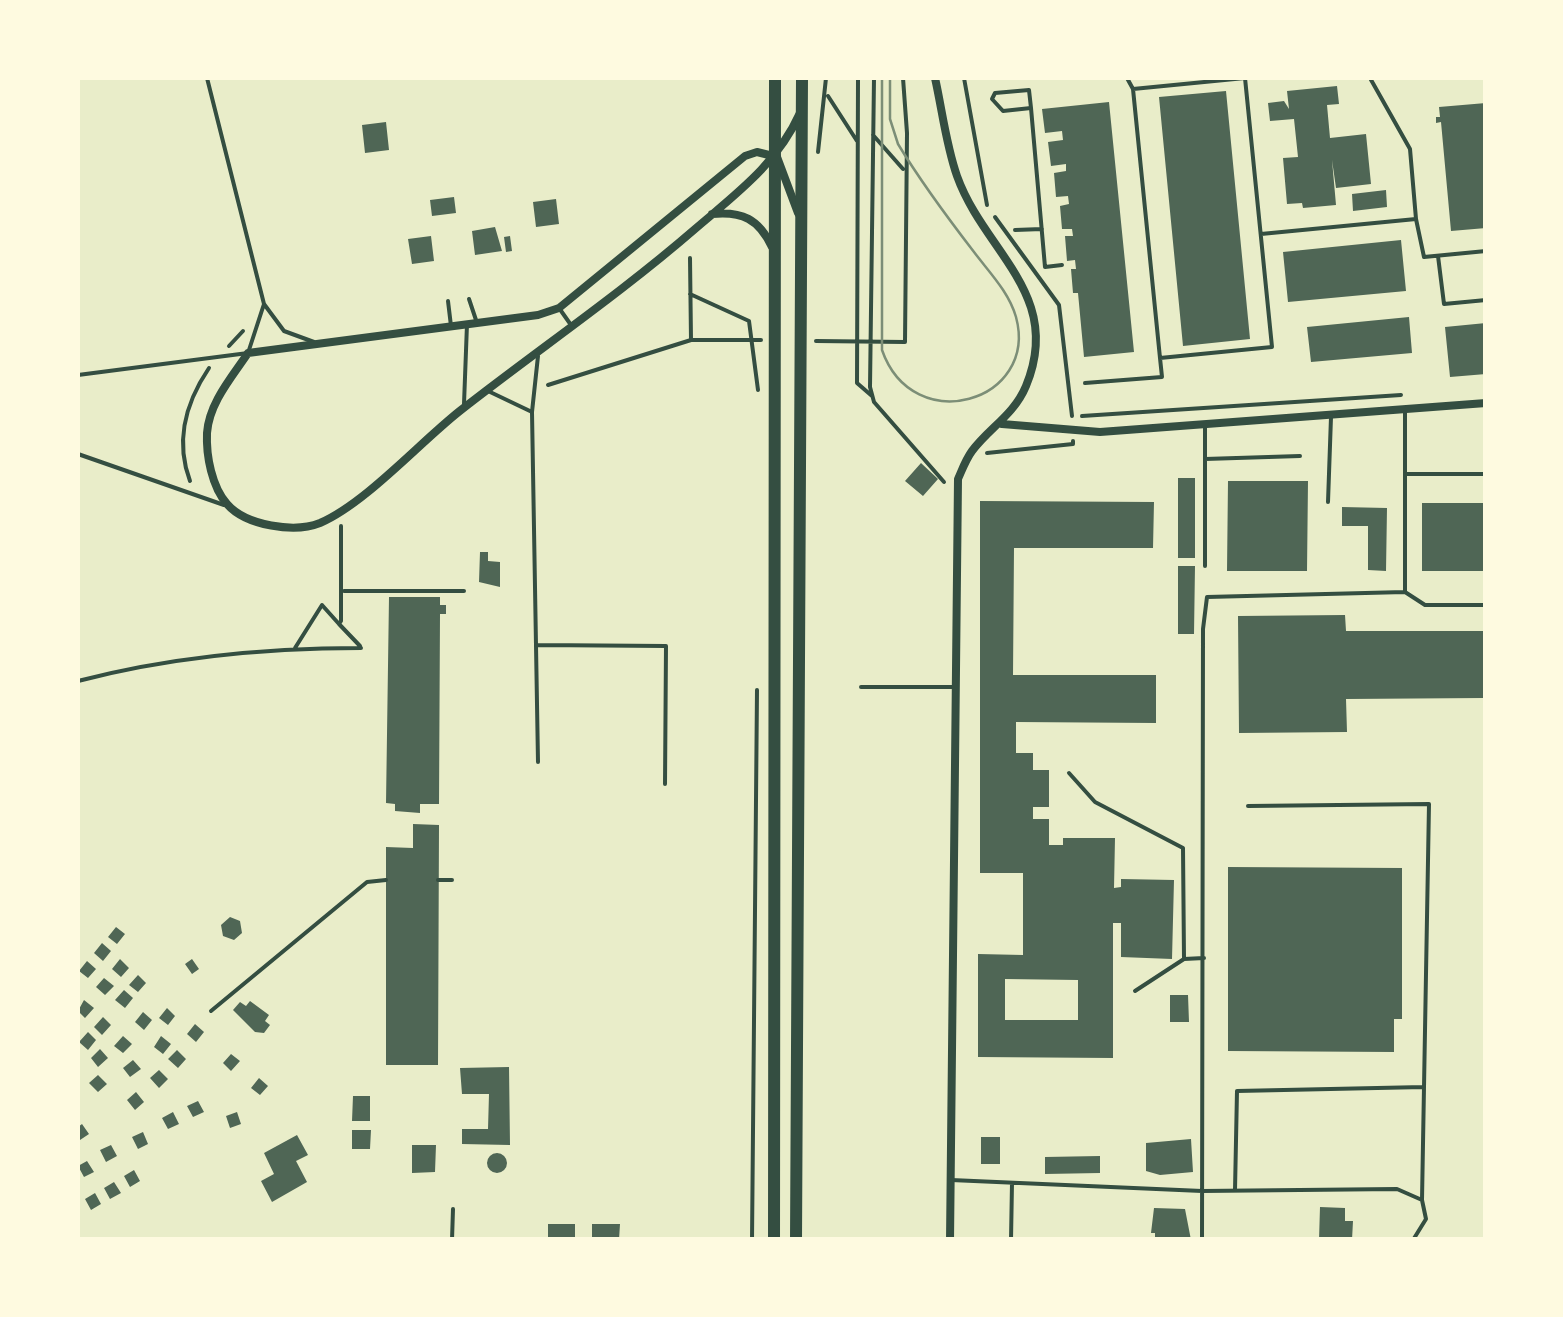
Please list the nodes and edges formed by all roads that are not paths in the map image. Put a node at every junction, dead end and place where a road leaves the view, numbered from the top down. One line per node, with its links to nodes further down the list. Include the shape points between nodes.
1 (207, 78): 21 (lane)
2 (776, 78): 10 (main road)
3 (802, 78): 9 (main road)
4 (935, 78): 39 (street, via 956,176 1032,304 1031,372)
5 (1127, 78): 8 (lane)
6 (1245, 78): 8 (lane); 14 (lane)
7 (1370, 78): 12 (lane, via 1410,149)
8 (1133, 89): 29 (lane)
9 (803, 106): 10 (street); 13 (main road)
10 (776, 157): 11 (street); 13 (street); 17 (main road); 22 (street, via 745,156)
11 (712, 214): 17 (street, via 737,214 757,224); 25 (street)
12 (1416, 219): 14 (lane); 16 (lane, via 1424,257)
13 (802, 227): 67 (main road)
14 (1261, 234): 29 (lane, via 1272,347)
15 (1486, 251): 16 (lane)
16 (1438, 256): 19 (lane, via 1444,304)
17 (777, 258): 66 (main road)
18 (469, 299): 23 (lane)
19 (1486, 300)
20 (448, 301): 24 (lane)
21 (264, 304): 26 (lane, via 284,331); 27 (lane)
22 (559, 308): 23 (street); 25 (lane)
23 (472, 324): 24 (street); 35 (lane)
24 (451, 326): 26 (street)
25 (573, 328): 28 (street)
26 (319, 344): 27 (street)
27 (248, 353): 30 (lane); 46 (street, via 214,404 207,431 216,485)
28 (538, 356): 32 (street); 36 (lane)
29 (1160, 358): 31 (lane, via 1162,377)
30 (78, 375)
31 (1085, 384)
32 (488, 392): 35 (street); 36 (lane)
33 (1486, 403): 34 (street)
34 (1405, 406): 37 (street); 43 (lane)
35 (463, 408): 46 (street, via 339,514 314,526 288,528)
36 (532, 412): 50 (lane)
37 (1331, 412): 38 (street); 45 (lane)
38 (1205, 422): 39 (street, via 1100,432); 42 (lane)
39 (1002, 424): 52 (street, via 972,450 958,479)
40 (78, 454): 46 (lane)
41 (1300, 456): 42 (lane)
42 (1205, 458): 47 (lane)
43 (1406, 474): 44 (lane); 48 (lane)
44 (1486, 474)
45 (1328, 502)
46 (229, 507)
47 (1205, 566)
48 (1406, 592): 49 (lane, via 1425,606); 58 (lane, via 1207,597)
49 (1486, 605)
50 (538, 645): 53 (lane); 55 (lane, via 666,646)
51 (862, 687): 52 (lane)
52 (954, 687): 61 (street)
53 (538, 762)
54 (1069, 773): 57 (lane, via 1095,802 1183,848)
55 (665, 784)
56 (1248, 806): 60 (lane, via 1429,804)
57 (1184, 958): 58 (lane); 59 (lane)
58 (1204, 958): 63 (lane)
59 (1135, 991)
60 (1424, 1087): 64 (lane, via 1237,1091); 65 (lane)
61 (952, 1180): 62 (lane); 68 (street)
62 (1012, 1182): 63 (lane); 69 (lane)
63 (1202, 1190): 64 (lane); 70 (lane)
64 (1235, 1190): 65 (lane, via 1397,1189)
65 (1422, 1200): 71 (lane, via 1426,1219)
66 (774, 1240)
67 (796, 1240)
68 (950, 1240)
69 (1011, 1240)
70 (1202, 1240)
71 (1413, 1240)

